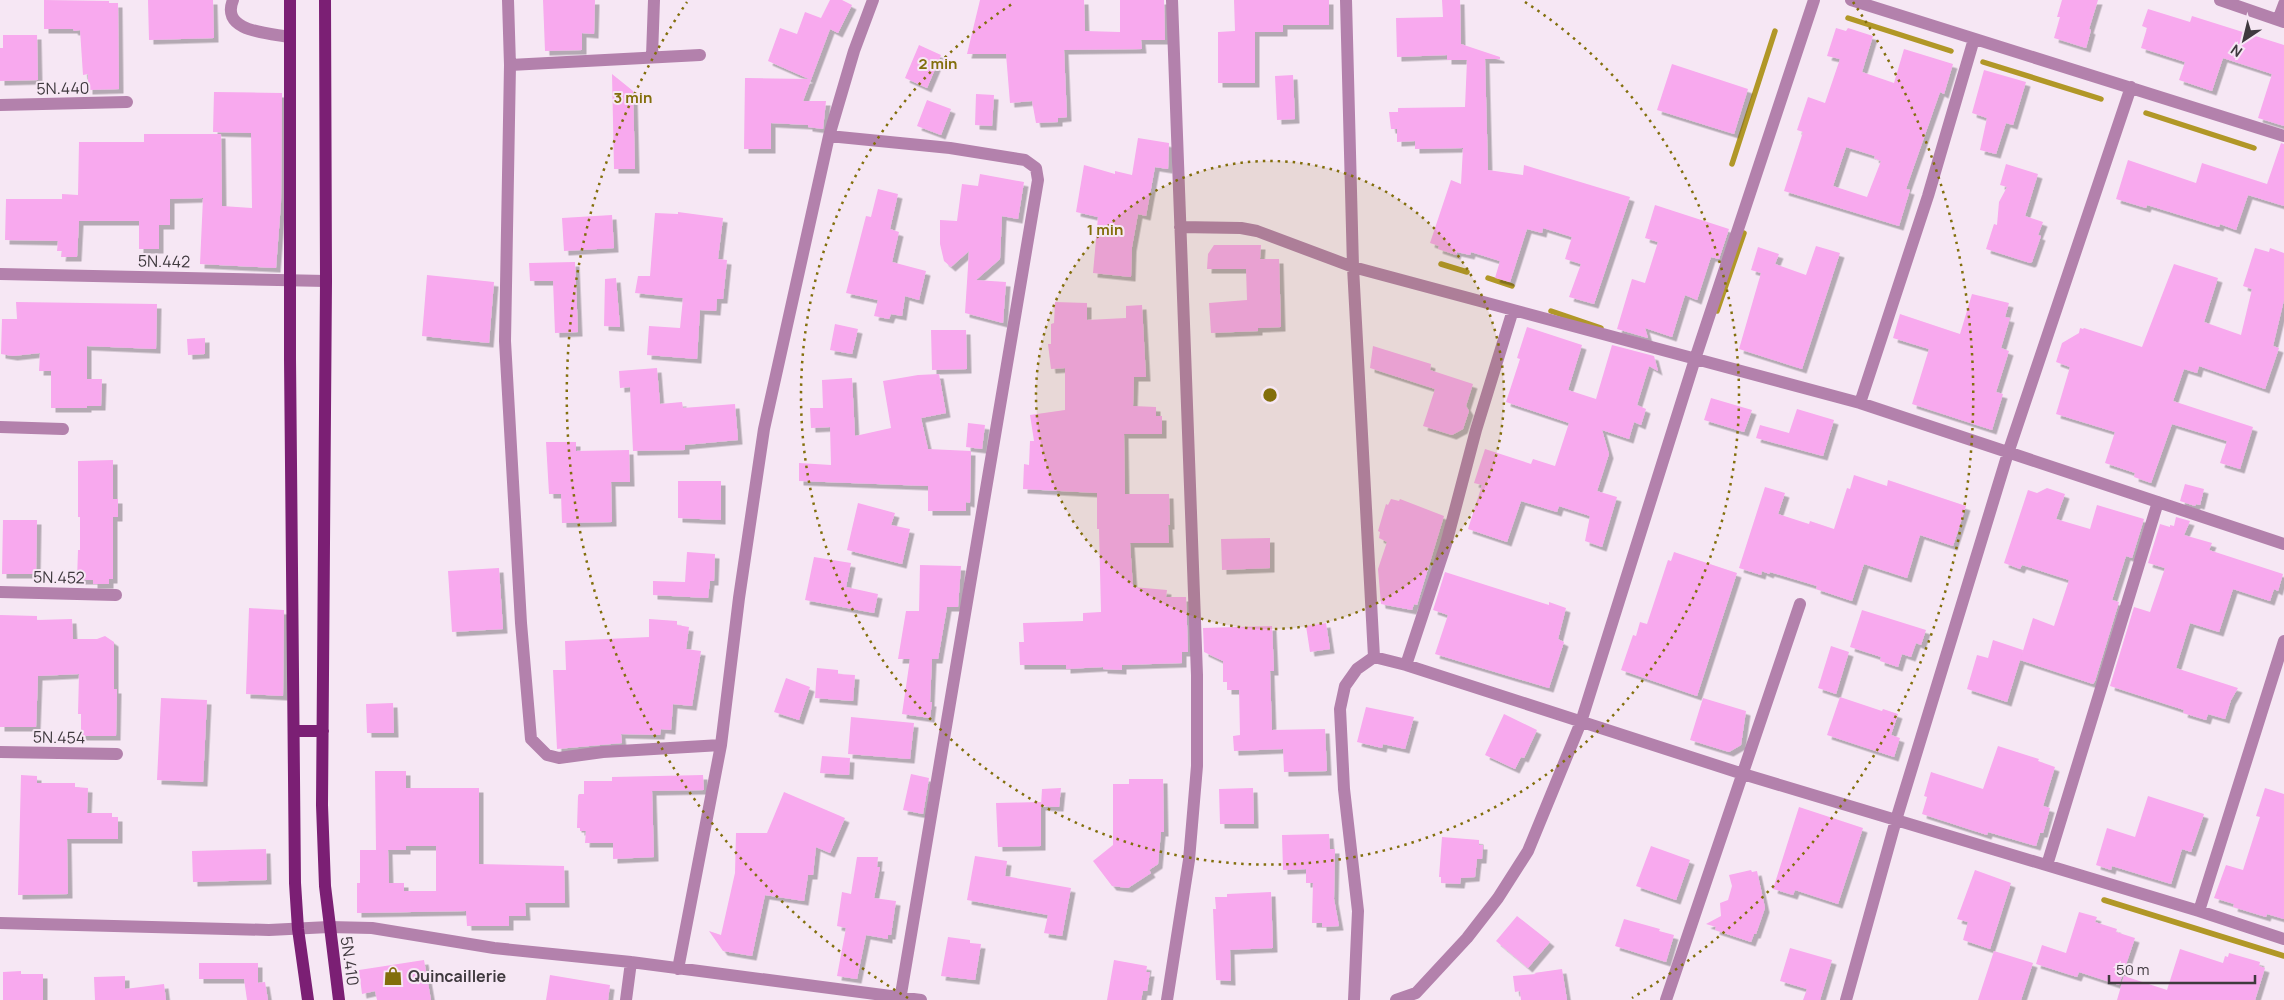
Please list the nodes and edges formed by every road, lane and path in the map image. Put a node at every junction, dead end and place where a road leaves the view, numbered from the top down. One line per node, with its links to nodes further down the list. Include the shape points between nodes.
1 (233, 0): 14 (street, via 230,7 234,22 243,28)
2 (290, 0): 14 (main road)
3 (325, 0): 28 (main road, 5N.410)
4 (508, 0): 18 (street)
5 (654, 0): 17 (street)
6 (873, 0): 22 (street)
7 (1172, 0): 24 (street)
8 (1346, 0): 25 (street)
9 (1814, 0): 30 (street)
10 (1851, 0): 15 (street)
11 (2220, 0): 13 (street)
12 (2284, 4): 13 (street)
13 (2281, 21)
14 (290, 37): 27 (main road)
15 (1974, 38): 19 (street); 31 (street, via 1928,196)
16 (700, 55): 17 (street)
17 (652, 56): 18 (street)
18 (510, 65): 46 (street, via 505,341 521,624 531,738 547,755 559,758)
19 (2131, 87): 23 (street); 34 (street)
20 (128, 102): 21 (street, 5N.440)
21 (0, 105)
22 (829, 136): 46 (street, via 764,429 739,598); 60 (street, via 950,148 1025,160 1036,168 1038,180)
23 (2284, 136)
24 (1180, 227): 25 (street, via 1257,230); 65 (street, via 1197,675 1197,766 1189,860)
25 (1353, 267): 29 (street); 41 (street)
26 (0, 274): 27 (street, 5N.442)
27 (291, 280): 28 (street, 5N.442); 44 (main road)
28 (326, 281): 45 (main road, 5N.410)
29 (1513, 310): 30 (street); 42 (street, via 1476,430 1446,544)
30 (1695, 360): 31 (street); 43 (street)
31 (1860, 403): 34 (street)
32 (0, 427): 33 (street)
33 (62, 429)
34 (2008, 452): 35 (street); 50 (street)
35 (2158, 502): 36 (street); 51 (street)
36 (2284, 544)
37 (0, 592): 38 (street, 5N.452)
38 (116, 595)
39 (1800, 604): 49 (street)
40 (2284, 640): 52 (street)
41 (1374, 657): 42 (street); 66 (street, via 1357,669 1345,686 1340,709 1344,789 1358,911)
42 (1406, 665): 43 (street)
43 (1581, 722): 49 (street); 59 (street, via 1528,851 1498,898)
44 (294, 731): 45 (main road); 55 (main road)
45 (323, 732): 54 (main road, 5N.410, via 322,804)
46 (722, 745): 58 (street)
47 (0, 752): 48 (street, 5N.454)
48 (117, 754)
49 (1742, 774): 50 (street); 68 (street)
50 (1896, 820): 51 (street); 69 (street)
51 (2047, 865): 52 (street)
52 (2199, 911): 56 (street)
53 (0, 923): 55 (street)
54 (329, 927): 55 (street); 57 (street, via 372,928 494,948); 62 (main road, 5N.410)
55 (298, 929): 61 (main road)
56 (2284, 939)
57 (631, 962): 58 (street); 63 (street)
58 (678, 969): 60 (street)
59 (1417, 997): 67 (street)
60 (900, 998): 64 (street)
61 (308, 1000)
62 (339, 1000)
63 (626, 1000)
64 (921, 1000)
65 (1167, 1000)
66 (1354, 1000)
67 (1396, 1000)
68 (1666, 1000)
69 (1846, 1000)

